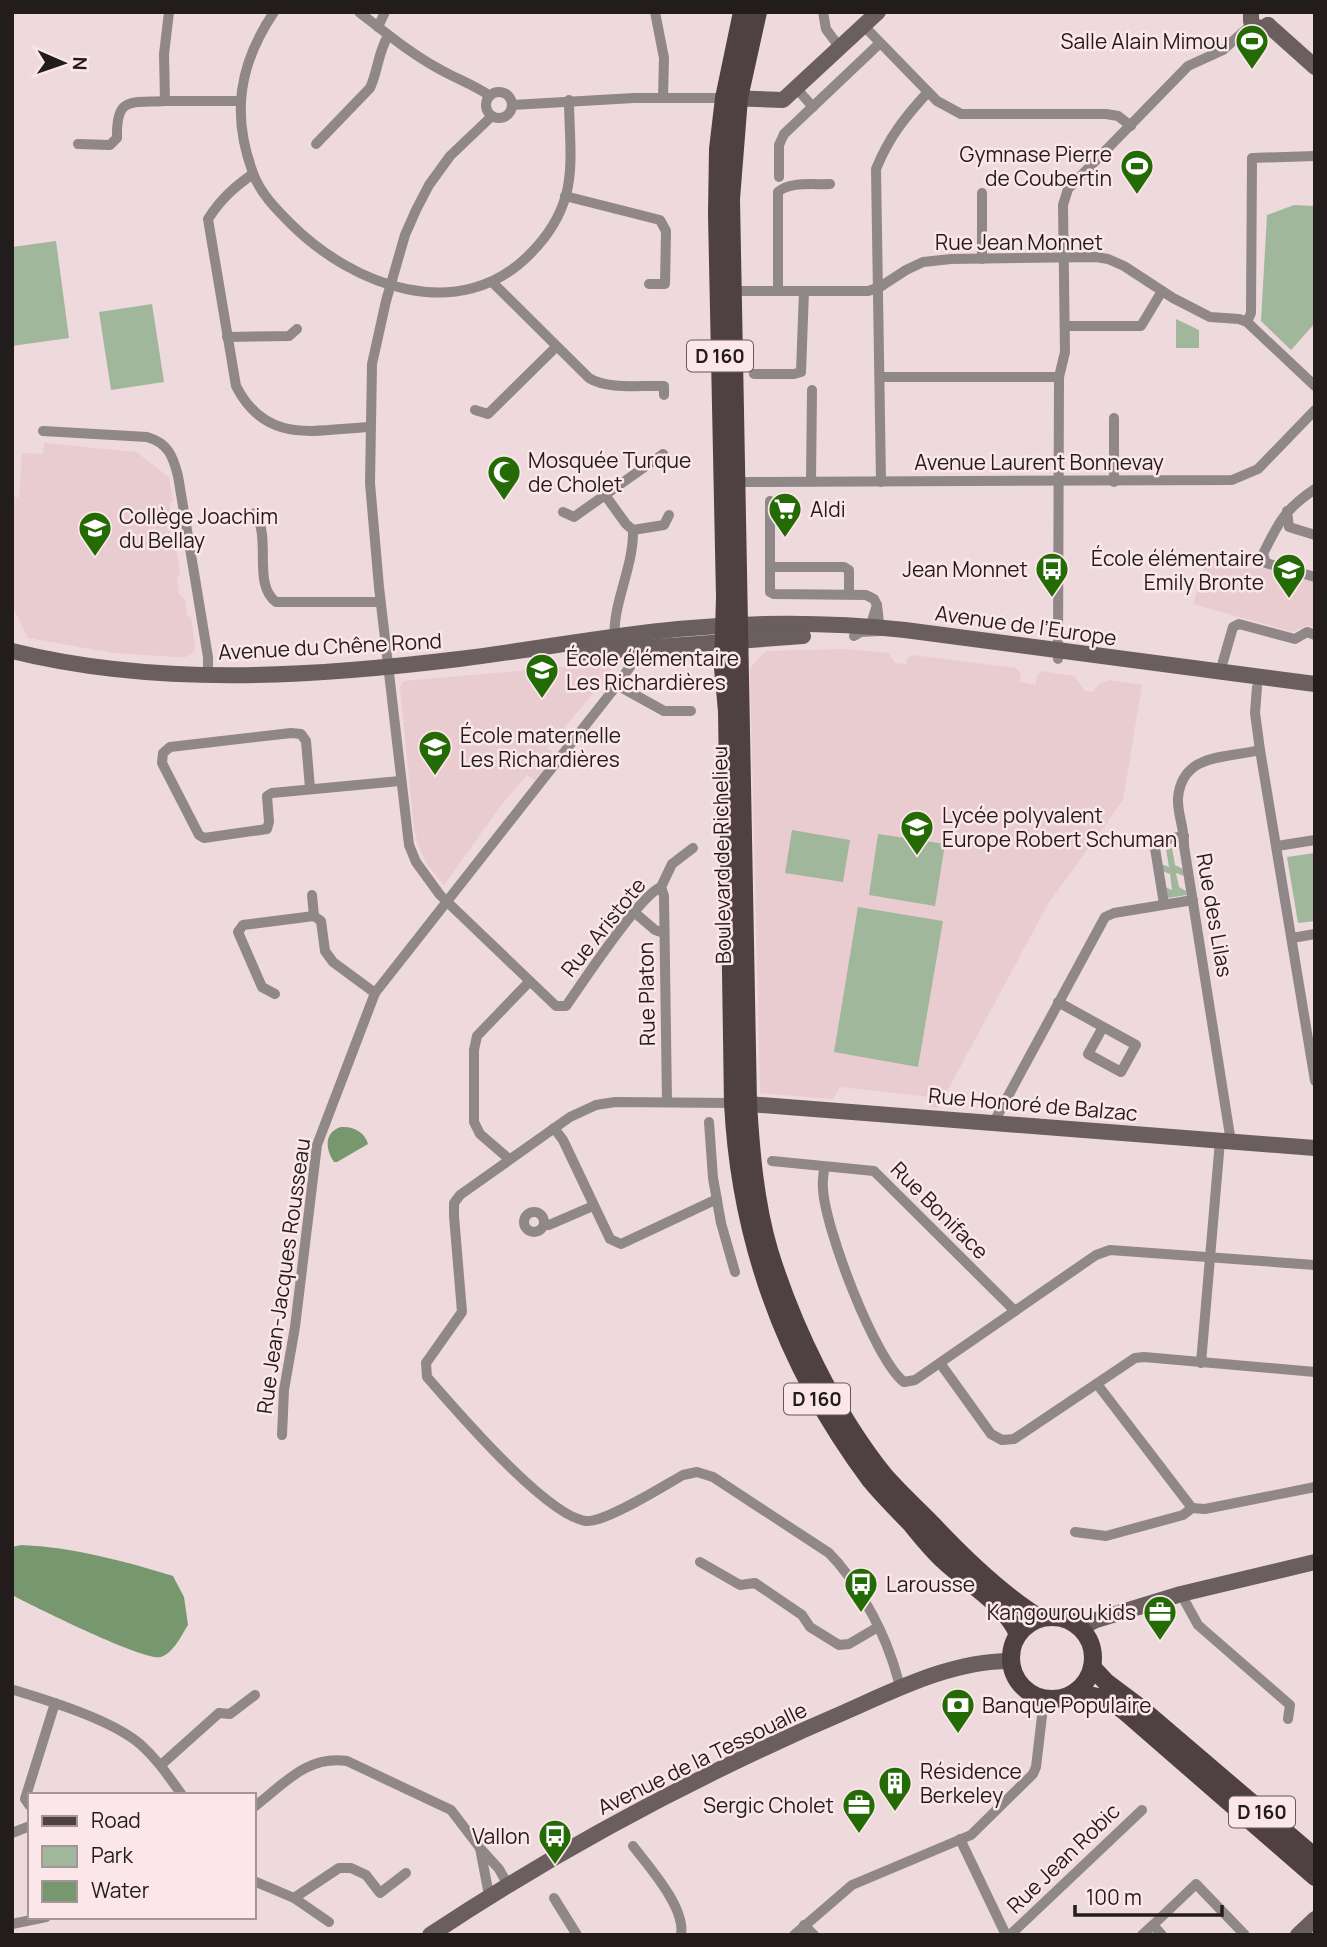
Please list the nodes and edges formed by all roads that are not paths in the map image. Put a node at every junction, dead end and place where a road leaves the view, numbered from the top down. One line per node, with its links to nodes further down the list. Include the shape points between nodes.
1 (169, 12): 23 (street)
2 (274, 12): 24 (street, via 248,61)
3 (359, 12): 12 (street)
4 (386, 12): 12 (street)
5 (655, 12): 20 (street, via 664,58)
6 (742, 12): 21 (main road, D 160)
7 (758, 12): 21 (main road, D 160)
8 (823, 12): 15 (street, via 827,29)
9 (878, 12): 11 (main road)
10 (1261, 19): 16 (main road); 28 (street, via 1223,50 1188,66)
11 (864, 26): 14 (street); 15 (main road)
12 (378, 27): 13 (street)
13 (388, 36): 19 (street); 30 (street, via 370,88)
14 (880, 43): 18 (street); 26 (street)
15 (840, 48): 17 (main road)
16 (1315, 67)
17 (797, 89): 21 (main road, via 783,100); 26 (street)
18 (928, 92): 28 (street, via 961,114 1106,114); 42 (street, via 886,144 877,169)
19 (489, 96): 25 (street, via 506,94); 27 (street, via 486,107)
20 (663, 98): 21 (street); 22 (street)
21 (732, 98): 46 (main road, D 160); 85 (main road, D 160, via 718,149)
22 (569, 100): 25 (street); 36 (street)
23 (165, 101): 24 (street); 29 (street, via 129,103 120,109 117,138 110,145)
24 (241, 101): 32 (street)
25 (512, 105): 27 (street, via 504,118)
26 (813, 107): 33 (street, via 780,140)
27 (492, 116): 40 (street, Rue Aristote, via 450,156 429,184 405,234)
28 (1131, 126): 37 (street, via 1068,189 1063,205)
29 (78, 144)
30 (316, 145)
31 (1315, 156): 47 (street, via 1252,158 1251,313)
32 (253, 174): 40 (street, via 281,214 320,250 343,265); 50 (street, via 236,185 208,219)
33 (779, 177)
34 (830, 184): 43 (street, via 792,186 778,192)
35 (982, 193): 38 (street)
36 (565, 196): 39 (street, via 538,246); 41 (street, via 660,220 666,231 665,284)
37 (1063, 258): 38 (street, Rue Jean Monnet); 45 (street, Rue Jean Monnet, via 1108,259); 48 (street)
38 (982, 259): 42 (street, Rue Jean Monnet, via 923,262)
39 (492, 282): 40 (street, via 451,293 406,290); 51 (street)
40 (391, 284): 61 (street, Rue Aristote, via 372,364)
41 (649, 284)
42 (880, 287): 44 (street, Rue Jean Monnet); 53 (street)
43 (778, 290): 44 (street, Rue Jean Monnet); 46 (street, Rue Jean Monnet, via 739,291)
44 (804, 291): 52 (street, via 801,372)
45 (1162, 291): 47 (street, Rue Jean Monnet, via 1210,317); 48 (street, via 1140,326)
46 (734, 296): 66 (main road, D 160)
47 (1247, 322): 55 (street)
48 (1065, 326): 54 (street)
49 (297, 329): 50 (street, via 289,336)
50 (227, 337): 61 (street, via 236,386 245,404 263,421 285,430)
51 (556, 347): 57 (street, via 597,383 664,386); 58 (street, via 488,414)
52 (754, 374)
53 (881, 377): 54 (street); 67 (street)
54 (1059, 377): 65 (street)
55 (1315, 386)
56 (812, 390): 64 (street)
57 (664, 395)
58 (475, 410)
59 (1315, 410): 68 (street, Avenue Laurent Bonnevay, via 1248,475 1232,480)
60 (1114, 418): 68 (street)
61 (369, 427): 81 (street, Rue Aristote)
62 (43, 431): 92 (street, via 147,437 168,447 178,475)
63 (663, 454): 70 (street)
64 (811, 481): 66 (street, Avenue Laurent Bonnevay); 67 (street, Avenue Laurent Bonnevay)
65 (1058, 481): 67 (street, Avenue Laurent Bonnevay); 68 (street, Avenue Laurent Bonnevay); 89 (street)
66 (737, 482): 85 (main road, Boulevard de Richelieu / D 160, via 738,606)
67 (881, 482)
68 (1114, 482)
69 (1315, 489): 72 (street)
70 (605, 495): 73 (street, via 574,517); 76 (street)
71 (771, 501): 78 (street)
72 (1287, 511): 77 (street, via 1289,527); 79 (street, via 1263,554 1266,563)
73 (563, 512)
74 (254, 513): 81 (street, via 263,536 265,585 270,598 276,602)
75 (669, 514): 76 (street, via 664,526)
76 (633, 530): 87 (street, via 627,579 614,625)
77 (1315, 535)
78 (770, 567): 80 (street, via 844,567 849,570); 80 (street, via 770,592 774,594)
79 (1315, 577)
80 (849, 594): 82 (street, via 874,599)
81 (380, 602): 90 (street, Rue Aristote)
82 (875, 627): 84 (street, via 880,631); 85 (main road, Avenue de l’Europe); 89 (main road, Avenue de l’Europe)
83 (1315, 635): 91 (street, via 1307,632 1295,639 1239,624 1233,627)
84 (854, 636): 85 (main road, Avenue de l’Europe); 89 (main road, Avenue de l’Europe)
85 (730, 637): 86 (main road, Avenue du Chêne Rond, via 679,629); 123 (main road, Boulevard de Richelieu / D 160, via 727,711)
86 (638, 641): 87 (main road, Avenue du Chêne Rond); 94 (street, Rue Jean-Jacques Rousseau, via 639,654)
87 (615, 644): 90 (main road, Avenue du Chêne Rond)
88 (12, 653): 92 (main road, Avenue du Chêne Rond, via 123,669)
89 (1059, 655): 91 (main road, Avenue de l’Europe); 95 (main road, Avenue de l’Europe)
90 (388, 667): 92 (main road, Avenue du Chêne Rond); 99 (street, Rue Aristote)
91 (1220, 672): 93 (main road, Avenue de l’Europe)
92 (208, 674)
93 (1315, 684)
94 (617, 685): 97 (street, via 664,711); 108 (street, Rue Jean-Jacques Rousseau)
95 (1257, 687): 96 (main road, Avenue de l’Europe); 98 (street)
96 (1315, 694)
97 (691, 710)
98 (1260, 750): 101 (street, Rue des Lilas, via 1215,757 1190,772 1178,798); 103 (street)
99 (400, 781): 100 (street); 108 (street, Rue Aristote, via 409,845 431,885)
100 (310, 788): 100 (street, via 267,796 267,829 204,838 162,763 163,753 170,747 301,734 306,741)
101 (1184, 836): 107 (street, Rue des Lilas); 109 (street, via 1154,842)
102 (1315, 840): 103 (street)
103 (1278, 846): 114 (street)
104 (693, 848): 105 (street, Rue Aristote, via 673,864)
105 (661, 887): 110 (street, Rue Aristote); 112 (street, Rue Platon)
106 (312, 895): 111 (street)
107 (1193, 900): 109 (street); 127 (street, Rue des Lilas)
108 (447, 902): 115 (street, Rue Aristote); 116 (street, Rue Jean-Jacques Rousseau)
109 (1164, 904): 118 (street, via 1105,918)
110 (634, 912): 112 (street); 115 (street, Rue Aristote, via 566,1006 556,1006)
111 (314, 916): 116 (street, via 321,921 325,951 333,962); 117 (street, via 243,925 238,932 262,987)
112 (664, 933): 122 (street, Rue Platon)
113 (1315, 934): 114 (street)
114 (1292, 937): 120 (street)
115 (529, 982): 129 (street, via 477,1035 474,1050 474,1122 480,1135)
116 (375, 993): 143 (street, Rue Jean-Jacques Rousseau, via 317,1145)
117 (275, 994)
118 (1058, 1002): 119 (street); 125 (street)
119 (1103, 1027): 119 (street, via 1136,1045 1121,1072 1088,1054)
120 (1314, 1069): 121 (street)
121 (1315, 1081)
122 (667, 1102): 123 (street); 126 (street, via 596,1105)
123 (740, 1103): 125 (main road, Rue Honoré de Balzac); 150 (main road, Boulevard de Richelieu / D 160, via 769,1248 789,1307 834,1402 893,1484 954,1548); 153 (main road, Boulevard de Richelieu / D 160, via 737,1163 756,1252 774,1307 822,1409 872,1482 942,1559 1009,1618)
124 (709, 1122): 132 (street)
125 (994, 1122): 127 (main road, Rue Honoré de Balzac)
126 (554, 1128): 129 (street); 133 (street)
127 (1225, 1141): 128 (main road, Rue Honoré de Balzac); 135 (street, Rue des Lilas)
128 (1315, 1149)
129 (509, 1159): 151 (street, via 454,1203 462,1312 426,1363 427,1377 492,1450 546,1498 586,1521 602,1518 683,1475 698,1472 713,1477 829,1553)
130 (772, 1161): 131 (street, Rue Boniface)
131 (824, 1167): 138 (street, Rue Boniface, via 874,1171); 139 (street, via 822,1189 851,1286 894,1374 904,1382 915,1380)
132 (717, 1199): 133 (street, via 621,1244 610,1239); 137 (street)
133 (593, 1206): 134 (street)
134 (544, 1224)
135 (1210, 1257): 136 (street); 138 (street, via 1110,1250); 140 (street, Rue des Lilas)
136 (1315, 1265)
137 (736, 1272)
138 (1015, 1311): 139 (street)
139 (940, 1363): 142 (street, via 991,1434 1002,1440 1014,1439)
140 (1201, 1363): 141 (street); 142 (street, via 1144,1357)
141 (1315, 1372)
142 (1097, 1384): 145 (street)
143 (282, 1435)
144 (1315, 1487): 145 (street)
145 (1192, 1508): 146 (street, via 1106,1536)
146 (1075, 1532)
147 (700, 1562): 151 (street, via 740,1585 755,1583 802,1615 810,1628 839,1645)
148 (1315, 1562): 149 (main road)
149 (1181, 1594): 152 (main road); 162 (street, via 1198,1625 1290,1704)
150 (1040, 1618): 152 (main road, via 1062,1617); 153 (main road)
151 (878, 1627): 156 (street)
152 (1081, 1628): 155 (main road, via 1093,1653)
153 (1018, 1634): 154 (main road)
154 (1010, 1661): 156 (main road, Avenue de la Tessoualle, via 971,1664); 160 (main road, via 1021,1685)
155 (1092, 1667): 158 (main road); 171 (main road, D 160)
156 (901, 1688): 175 (main road, Avenue de la Tessoualle, via 657,1799)
157 (14, 1690): 161 (street)
158 (1075, 1692): 160 (main road, via 1060,1699); 173 (main road, D 160, via 1107,1699 1123,1710)
159 (256, 1695): 163 (street, via 230,1714 219,1713)
160 (1044, 1699): 168 (street, via 1033,1774 971,1835)
161 (55, 1703): 163 (street, via 138,1742); 165 (street, via 25,1799)
162 (1288, 1719)
163 (161, 1765): 164 (street)
164 (182, 1793)
165 (28, 1803)
166 (256, 1806): 170 (street, via 314,1763 347,1761 451,1810)
167 (1142, 1810): 190 (street, Rue Jean Robic)
168 (960, 1839): 184 (street, via 852,1885); 190 (street)
169 (634, 1846): 187 (street, via 667,1891)
170 (480, 1848): 175 (street); 176 (street)
171 (1315, 1857)
172 (406, 1873): 177 (street, via 380,1892 366,1875 340,1868)
173 (1315, 1877)
174 (256, 1882): 177 (street)
175 (508, 1885): 176 (main road, Avenue de la Tessoualle)
176 (489, 1895): 185 (main road, Avenue de la Tessoualle)
177 (294, 1898): 181 (street)
178 (554, 1898): 186 (street)
179 (36, 1919): 182 (street)
180 (1315, 1919): 194 (main road)
181 (329, 1922)
182 (12, 1924)
183 (1153, 1924): 191 (street); 192 (street); 193 (street, via 1196,1884)
184 (804, 1925): 188 (street); 189 (street)
185 (430, 1935)
186 (576, 1935)
187 (681, 1935)
188 (794, 1935)
189 (814, 1935)
190 (1008, 1935)
191 (1142, 1935)
192 (1162, 1935)
193 (1244, 1935)
194 (1298, 1935)

